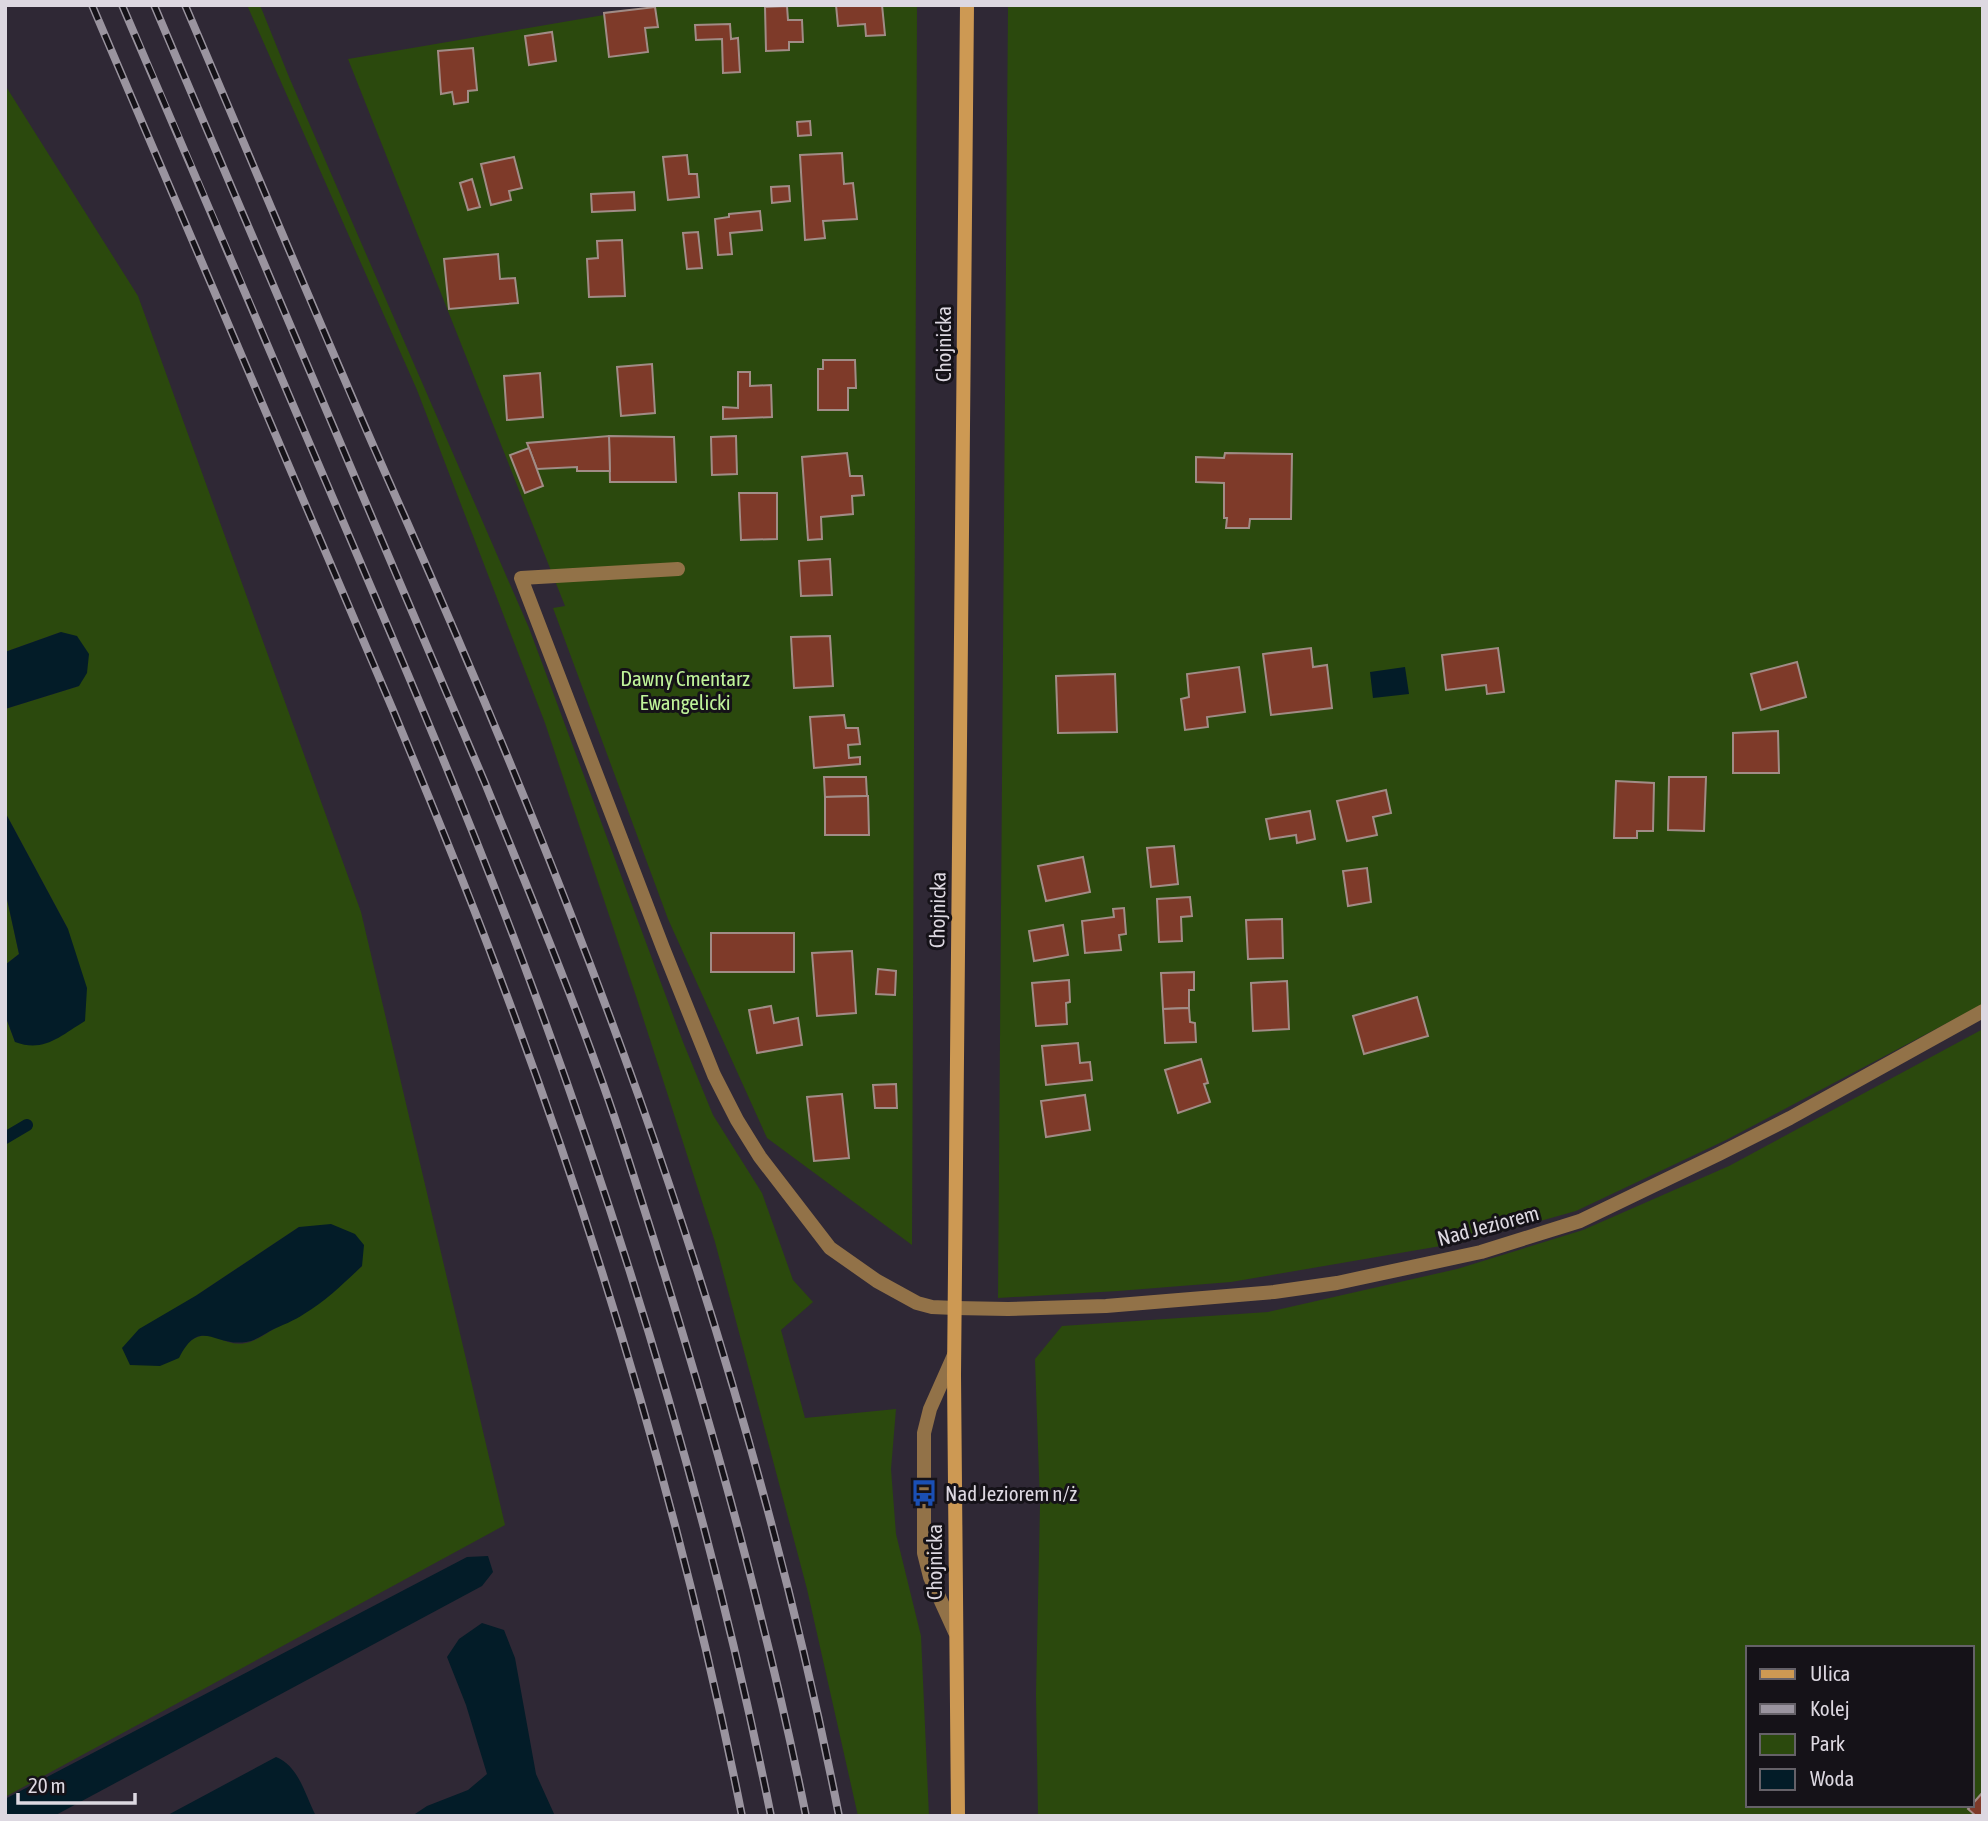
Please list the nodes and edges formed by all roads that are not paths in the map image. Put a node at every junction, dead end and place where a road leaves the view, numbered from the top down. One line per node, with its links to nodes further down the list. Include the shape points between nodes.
1 (967, 5): 4 (street, Chojnicka)
2 (678, 569): 4 (street, Nad Jeziorem, via 522,579 663,948 737,1120 830,1248 877,1282 917,1303)
3 (1983, 1011): 4 (street, Nad Jeziorem, via 1683,1172 1580,1221 1481,1252 1274,1292 1106,1306)
4 (955, 1308): 5 (street, Chojnicka)
5 (955, 1354): 6 (street, Chojnicka); 6 (street, via 924,1433 924,1553)
6 (955, 1632): 7 (street, Chojnicka)
7 (958, 1816)

